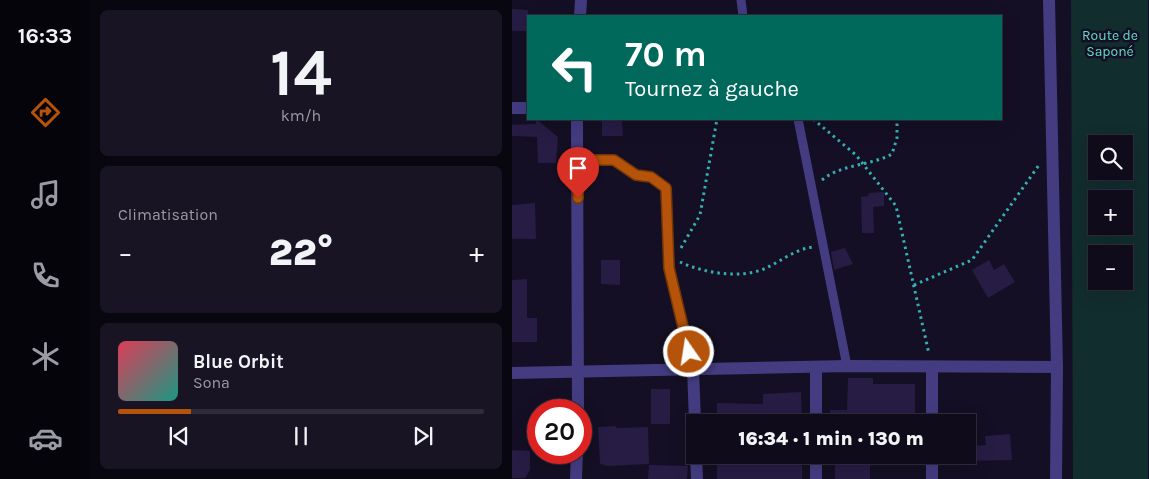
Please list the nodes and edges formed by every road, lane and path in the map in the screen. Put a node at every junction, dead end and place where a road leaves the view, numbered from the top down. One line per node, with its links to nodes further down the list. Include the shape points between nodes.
1 (581, 0): 4 (street)
2 (741, 0): 5 (lane)
3 (1049, 0): 13 (street)
4 (580, 15)
5 (743, 15)
6 (512, 108): 7 (street)
7 (527, 108)
8 (577, 120): 14 (street)
9 (717, 120): 18 (path, via 700,215)
10 (798, 120): 16 (lane)
11 (814, 120): 15 (path)
12 (897, 120): 15 (path, via 897,138 892,154)
13 (1053, 148): 19 (path, via 972,260); 22 (street)
14 (578, 160): 18 (lane, via 614,160 636,175 651,177 666,188); 26 (street)
15 (864, 164): 16 (path, via 832,172); 19 (path, via 896,206)
16 (813, 190): 17 (lane)
17 (824, 246): 18 (path, via 807,247 764,269 745,274); 20 (lane)
18 (672, 264): 24 (lane)
19 (914, 285): 21 (path)
20 (847, 366): 21 (street); 23 (street)
21 (932, 367): 22 (street); 30 (street)
22 (1057, 367): 39 (street)
23 (816, 368): 24 (street); 29 (street)
24 (693, 369): 26 (street); 28 (street)
25 (512, 372): 26 (street)
26 (578, 372): 27 (street)
27 (578, 399)
28 (695, 414)
29 (816, 414)
30 (932, 414)
31 (577, 464): 35 (street)
32 (696, 464): 36 (street)
33 (816, 464): 37 (street)
34 (932, 464): 38 (street)
35 (576, 479)
36 (697, 479)
37 (816, 479)
38 (932, 479)
39 (1056, 479)

